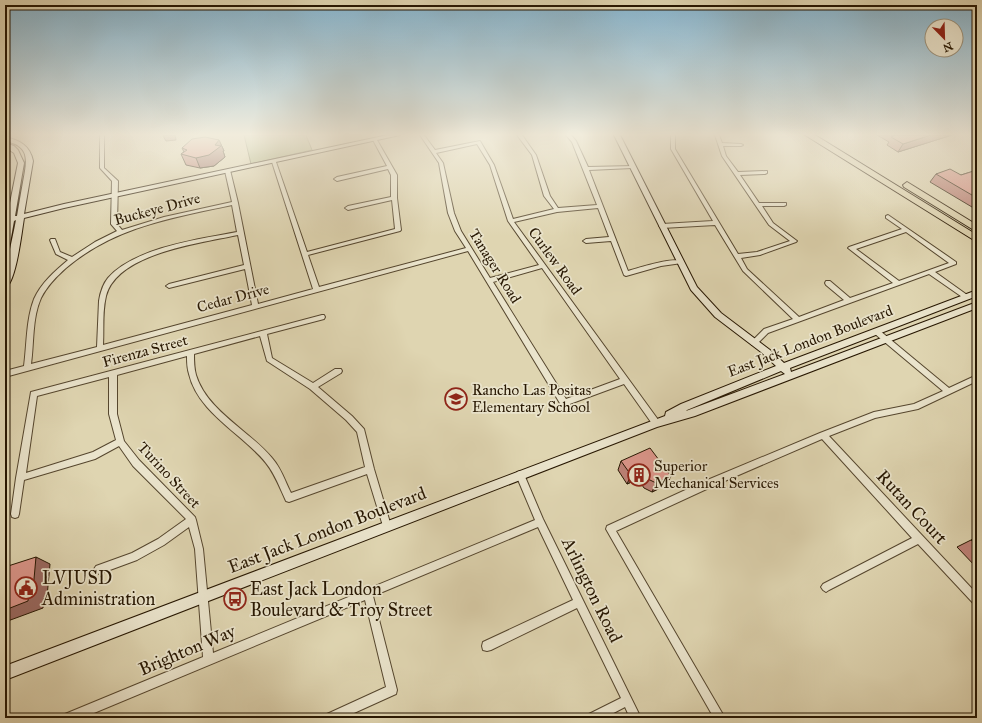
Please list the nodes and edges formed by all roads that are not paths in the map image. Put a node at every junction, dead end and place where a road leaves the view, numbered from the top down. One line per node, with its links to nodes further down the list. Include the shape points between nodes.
1 (20, 169): 32 (main road)
2 (29, 169): 30 (main road)
3 (103, 169): 22 (street, via 115,181)
4 (240, 169): 18 (main road)
5 (276, 169): 46 (street)
6 (382, 169): 21 (street)
7 (391, 169): 23 (street, via 394,175)
8 (442, 169): 45 (street, Tanager Road, via 451,213)
9 (493, 169): 33 (street, Curlew Road)
10 (538, 169): 29 (street, via 547,196)
11 (586, 169): 12 (street); 27 (street)
12 (592, 169)
13 (633, 169): 35 (main road)
14 (684, 169): 34 (street)
15 (733, 169): 20 (street)
16 (865, 169): 41 (highway)
17 (878, 169): 36 (highway)
18 (228, 171): 22 (main road); 24 (street)
19 (765, 172): 20 (street)
20 (737, 174): 26 (street)
21 (337, 179)
22 (114, 196): 30 (main road); 38 (street, via 114,224)
23 (394, 198): 28 (street); 46 (street, via 398,230)
24 (235, 203): 38 (street, Buckeye Drive); 39 (street)
25 (784, 204): 26 (street)
26 (758, 205): 47 (street, via 771,224 794,241 758,254)
27 (599, 206): 29 (street); 40 (street)
28 (348, 208)
29 (557, 210): 33 (street)
30 (21, 215): 32 (main road); 56 (main road)
31 (888, 217): 37 (street)
32 (9, 218): 44 (main road)
33 (511, 221): 51 (street, Curlew Road)
34 (716, 223): 35 (street); 47 (street)
35 (662, 226): 49 (main road)
36 (977, 229)
37 (906, 230): 52 (street, via 954,263); 55 (street, via 851,248)
38 (120, 231): 48 (street, Buckeye Drive)
39 (240, 233): 50 (street); 70 (street, via 152,253 129,264 111,277 103,294)
40 (613, 239): 43 (street); 49 (street, via 626,274 661,264)
41 (977, 239)
42 (53, 240): 48 (street, via 58,253)
43 (586, 241)
44 (5, 249)
45 (469, 249): 53 (street, Tanager Road); 58 (street, Cedar Drive)
46 (305, 254): 58 (street)
47 (737, 256): 65 (street, via 746,270)
48 (71, 259): 73 (street, Buckeye Drive, via 51,279 36,303)
49 (680, 262): 69 (main road, via 705,304 722,321)
50 (247, 266): 57 (street); 62 (street)
51 (542, 266): 53 (street); 79 (street, Curlew Road)
52 (930, 272): 55 (street); 60 (street)
53 (489, 280): 79 (street, Tanager Road, via 564,403)
54 (828, 282): 61 (street)
55 (898, 283): 61 (street)
56 (5, 285)
57 (169, 286)
58 (316, 289): 62 (street, Cedar Drive)
59 (977, 294): 60 (main road, East Jack London Boulevard)
60 (967, 297): 66 (main road, East Jack London Boulevard)
61 (849, 301): 65 (street)
62 (255, 306): 70 (street, Cedar Drive)
63 (977, 306): 68 (main road, East Jack London Boulevard)
64 (322, 317): 67 (street, Firenza Street)
65 (798, 319): 69 (street, via 766,331)
66 (877, 332): 68 (street); 72 (main road, East Jack London Boulevard)
67 (263, 333): 71 (street, Firenza Street); 80 (street, via 269,359)
68 (886, 339): 77 (main road, East Jack London Boulevard); 81 (street)
69 (754, 343): 72 (main road)
70 (100, 347): 73 (street, Cedar Drive)
71 (190, 352): 75 (street, Firenza Street); 85 (street, via 192,377 202,395 230,424 254,443 270,462 289,498)
72 (783, 367): 77 (main road); 82 (main road, East Jack London Boulevard, via 684,407)
73 (27, 368): 76 (street, Cedar Drive)
74 (338, 371): 80 (street)
75 (113, 373): 84 (street, Turino Street, via 112,414); 87 (street, Firenza Street, via 34,394)
76 (5, 374)
77 (791, 375): 82 (main road, East Jack London Boulevard, via 692,413)
78 (977, 378): 81 (street)
79 (626, 380): 82 (street, Curlew Road)
80 (313, 387): 85 (street, via 349,418 361,432)
81 (948, 391): 83 (street, via 915,407 874,415)
82 (656, 423): 86 (main road, East Jack London Boulevard)
83 (823, 435): 92 (street, Rutan Court); 107 (street, via 610,529)
84 (120, 442): 87 (street, via 95,455); 89 (street, Turino Street, via 136,463)
85 (370, 469): 91 (street)
86 (520, 475): 90 (street, Arlington Road); 91 (main road, East Jack London Boulevard)
87 (20, 478): 88 (street)
88 (16, 514)
89 (192, 520): 93 (street, via 134,557); 96 (street, Turino Street, via 199,549)
90 (540, 522): 95 (street, Brighton Way); 98 (street, Arlington Road)
91 (387, 526): 96 (main road, East Jack London Boulevard)
92 (919, 539): 94 (street); 97 (street, Rutan Court)
93 (99, 569)
94 (826, 587)
95 (368, 593): 100 (street, Brighton Way); 104 (street, via 392,690)
96 (203, 598): 100 (street, Turino Street); 101 (main road, East Jack London Boulevard)
97 (977, 601)
98 (580, 602): 99 (street); 102 (street, Arlington Road)
99 (487, 646)
100 (208, 659): 103 (street, Brighton Way)
101 (7, 673)
102 (627, 700): 105 (street); 106 (street, Arlington Road)
103 (69, 718)
104 (331, 718)
105 (593, 718)
106 (636, 718)
107 (720, 718)

